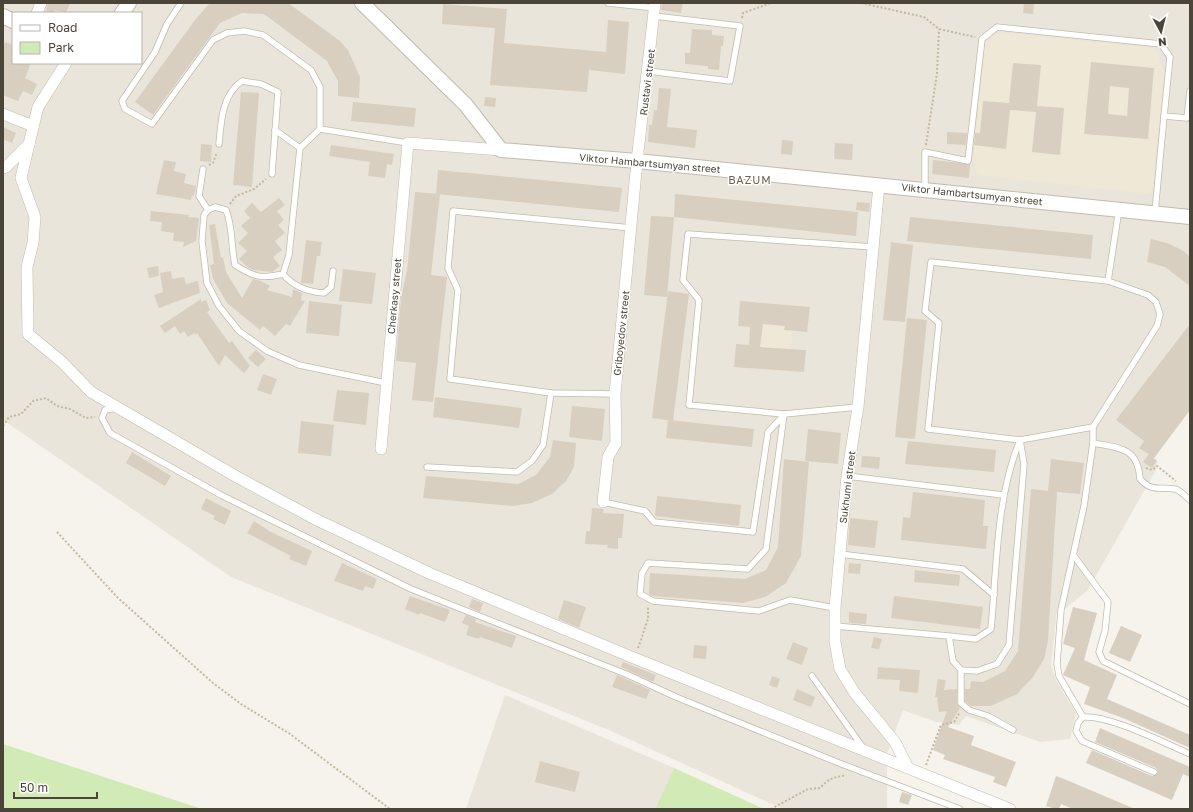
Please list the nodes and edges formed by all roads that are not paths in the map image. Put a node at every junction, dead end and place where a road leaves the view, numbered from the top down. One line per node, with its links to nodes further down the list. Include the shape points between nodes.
1 (129, 3): 6 (street)
2 (181, 3): 15 (lane, via 167,24 155,52 122,101 125,109 152,124 213,40 227,33 244,31 263,35 311,70 320,87)
3 (608, 3): 5 (lane)
4 (364, 4): 21 (street, via 466,106)
5 (655, 9): 10 (street, Rustavi street); 10 (lane, via 740,26 730,81)
6 (123, 12)
7 (3, 16): 8 (street)
8 (12, 20)
9 (65, 64): 14 (street, via 38,107)
10 (648, 71): 22 (street, Rustavi street)
11 (1190, 91): 13 (lane, via 1187,118)
12 (3, 114): 14 (street)
13 (1164, 116): 27 (lane, via 1170,57 1161,44 997,27 982,39 968,161 925,152); 30 (lane)
14 (33, 126): 18 (street)
15 (320, 129): 17 (lane); 20 (lane)
16 (275, 130): 19 (lane, via 278,92 261,84 242,81 233,88 222,113); 20 (lane); 25 (lane)
17 (408, 143): 21 (street); 37 (street, Cherkasy street)
18 (29, 144): 23 (street); 41 (street, via 21,178 35,217 33,243 27,267 28,334 62,362 91,392)
19 (219, 144)
20 (300, 148): 35 (lane, via 289,255)
21 (501, 150): 22 (street, Viktor Hambartsumyan street)
22 (637, 161): 26 (street, Viktor Hambartsumyan street); 32 (street, Griboyedov street)
23 (3, 168)
24 (204, 169): 29 (lane, via 199,196)
25 (272, 174)
26 (879, 185): 27 (street, Viktor Hambartsumyan street); 33 (street, Sukhumi street)
27 (925, 190): 28 (street, Viktor Hambartsumyan street)
28 (1119, 209): 30 (street, Viktor Hambartsumyan street); 36 (lane)
29 (208, 210): 35 (lane, via 215,207 226,210 230,219 235,265 251,275 267,278); 37 (lane, via 204,215 202,241 207,283 239,331 268,351 299,365)
30 (1154, 212): 31 (street, Viktor Hambartsumyan street)
31 (1190, 217)
32 (632, 228): 38 (lane, via 453,211 448,268 458,290 450,379); 39 (street, Griboyedov street)
33 (873, 247): 40 (street, Sukhumi street); 42 (lane, via 688,234 684,280 699,300 689,405)
34 (333, 271): 35 (lane, via 331,286 324,293 291,283)
35 (283, 274)
36 (1108, 281): 43 (lane, via 1148,296 1156,302 1160,314 1157,326); 44 (lane, via 931,262 925,311 939,323 928,429)
37 (386, 383): 46 (street, Cherkasy street)
38 (551, 393): 39 (lane); 47 (lane, via 543,445 532,461 517,472)
39 (615, 394): 51 (street, Griboyedov street, via 616,443 608,456)
40 (858, 407): 42 (lane); 48 (street, Sukhumi street)
41 (117, 408): 63 (street, via 315,519 429,573); 67 (lane, via 105,410 102,418 110,433 221,495 411,589 626,674 846,766)
42 (784, 414): 51 (lane, via 768,432 753,532 654,522 645,511); 55 (lane, via 766,549 748,569 648,563 642,573 640,594 653,601 759,612 790,600)
43 (1093, 427): 44 (lane); 45 (lane)
44 (1020, 440): 49 (lane, via 1010,462); 58 (lane, via 1024,464 1009,645 997,664 977,671)
45 (1093, 443): 50 (lane, via 1120,448 1132,455 1139,465 1140,479 1147,486 1176,489); 53 (lane)
46 (381, 449)
47 (427, 467)
48 (847, 476): 49 (lane); 52 (street, Sukhumi street)
49 (1003, 495): 54 (lane)
50 (1190, 500)
51 (603, 502)
52 (840, 554): 54 (lane, via 963,569); 55 (street, Sukhumi street)
53 (1074, 556): 60 (lane, via 1108,602 1105,631 1099,652 1102,661); 61 (lane, via 1061,610 1057,664 1059,676)
54 (994, 596): 57 (lane, via 991,629 976,639)
55 (835, 608): 56 (street, Sukhumi street)
56 (835, 626): 57 (lane); 65 (street, Sukhumi street, via 840,670 854,692 895,742)
57 (948, 636): 58 (lane, via 952,660)
58 (961, 670): 62 (lane, via 960,703 969,710 988,716)
59 (812, 676): 63 (lane)
60 (1190, 704)
61 (1083, 717): 64 (lane, via 1092,716 1134,730); 66 (lane, via 1076,731 1082,741)
62 (1013, 730)
63 (865, 751): 65 (street)
64 (1190, 754)
65 (908, 768): 68 (street)
66 (1154, 772)
67 (960, 809)
68 (1010, 809)

